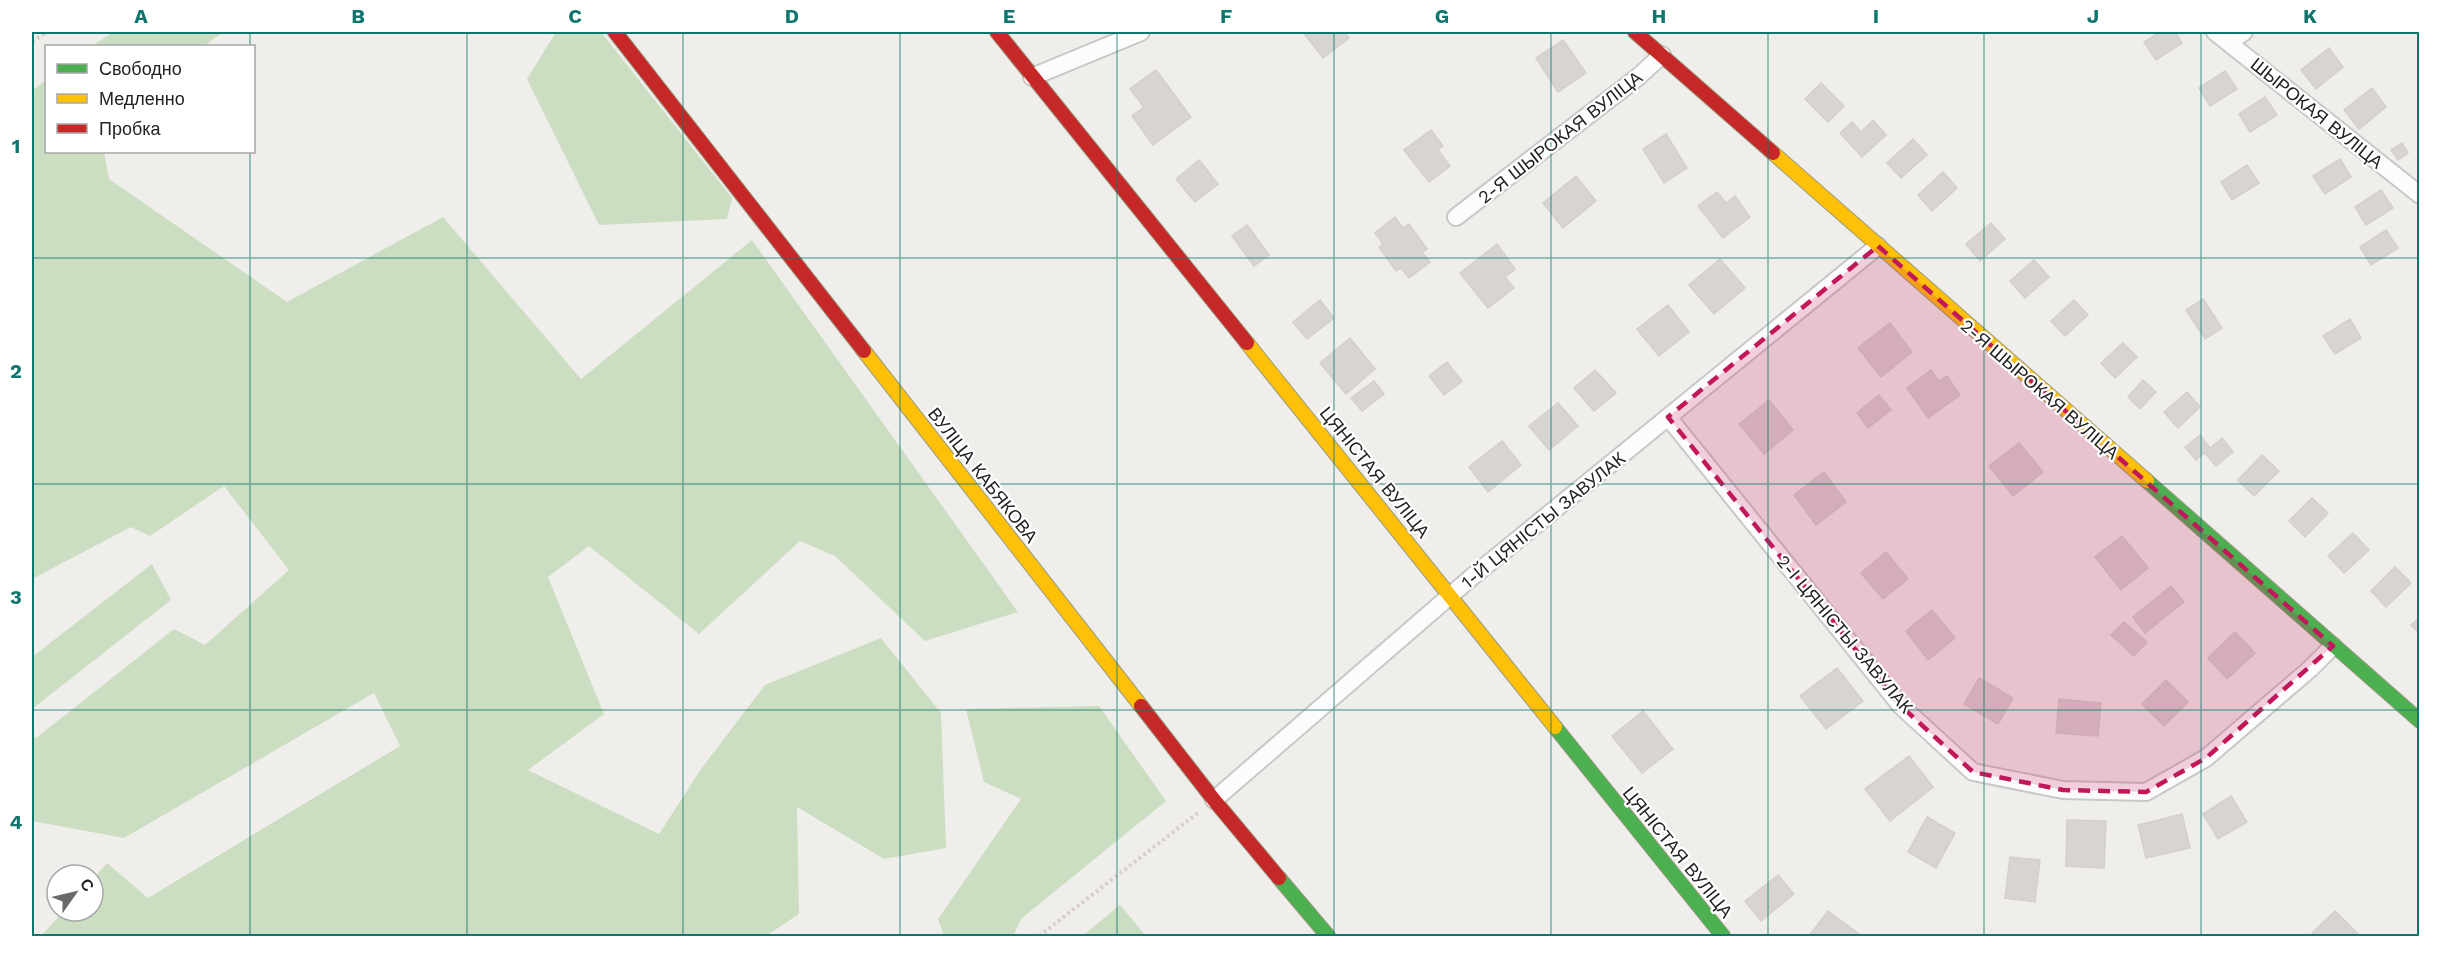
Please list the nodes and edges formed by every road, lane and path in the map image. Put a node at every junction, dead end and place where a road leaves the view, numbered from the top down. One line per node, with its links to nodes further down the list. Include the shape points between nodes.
1 (47, 32): 8 (path)
2 (615, 32): 19 (street, ВУЛІЦА КАБЯКОВА)
3 (997, 32): 11 (street, ЦЯНІСТАЯ ВУЛІЦА)
4 (1141, 32): 11 (street)
5 (1635, 32): 10 (street, 2-Я ШЫРОКАЯ ВУЛІЦА)
6 (2215, 32): 9 (street, ШЫРОКАЯ ВУЛІЦА)
7 (2244, 32): 9 (street)
8 (32, 42)
9 (2229, 43): 12 (street, ШЫРОКАЯ ВУЛІЦА)
10 (1662, 55): 13 (street, 2-Я ШЫРОКАЯ ВУЛІЦА); 14 (street, 2-Я ШЫРОКАЯ ВУЛІЦА)
11 (1032, 77): 16 (street, ЦЯНІСТАЯ ВУЛІЦА)
12 (2420, 195)
13 (1456, 217)
14 (1878, 246): 15 (street, 1-Й ЦЯНІСТЫ ЗАВУЛАК); 17 (street, 2-Я ШЫРОКАЯ ВУЛІЦА)
15 (1668, 417): 16 (street, 1-Й ЦЯНІСТЫ ЗАВУЛАК); 17 (street, 2-І ЦЯНІСТЫ ЗАВУЛАК, via 1901,706 1973,772 2063,790 2145,792 2206,758)
16 (1451, 595): 19 (street, 1-Й ЦЯНІСТЫ ЗАВУЛАК); 22 (street, ЦЯНІСТАЯ ВУЛІЦА)
17 (2333, 646): 18 (street, 2-Я ШЫРОКАЯ ВУЛІЦА)
18 (2420, 722)
19 (1214, 800): 20 (path); 21 (street, ВУЛІЦА КАБЯКОВА)
20 (1039, 936)
21 (1328, 936)
22 (1723, 936)

